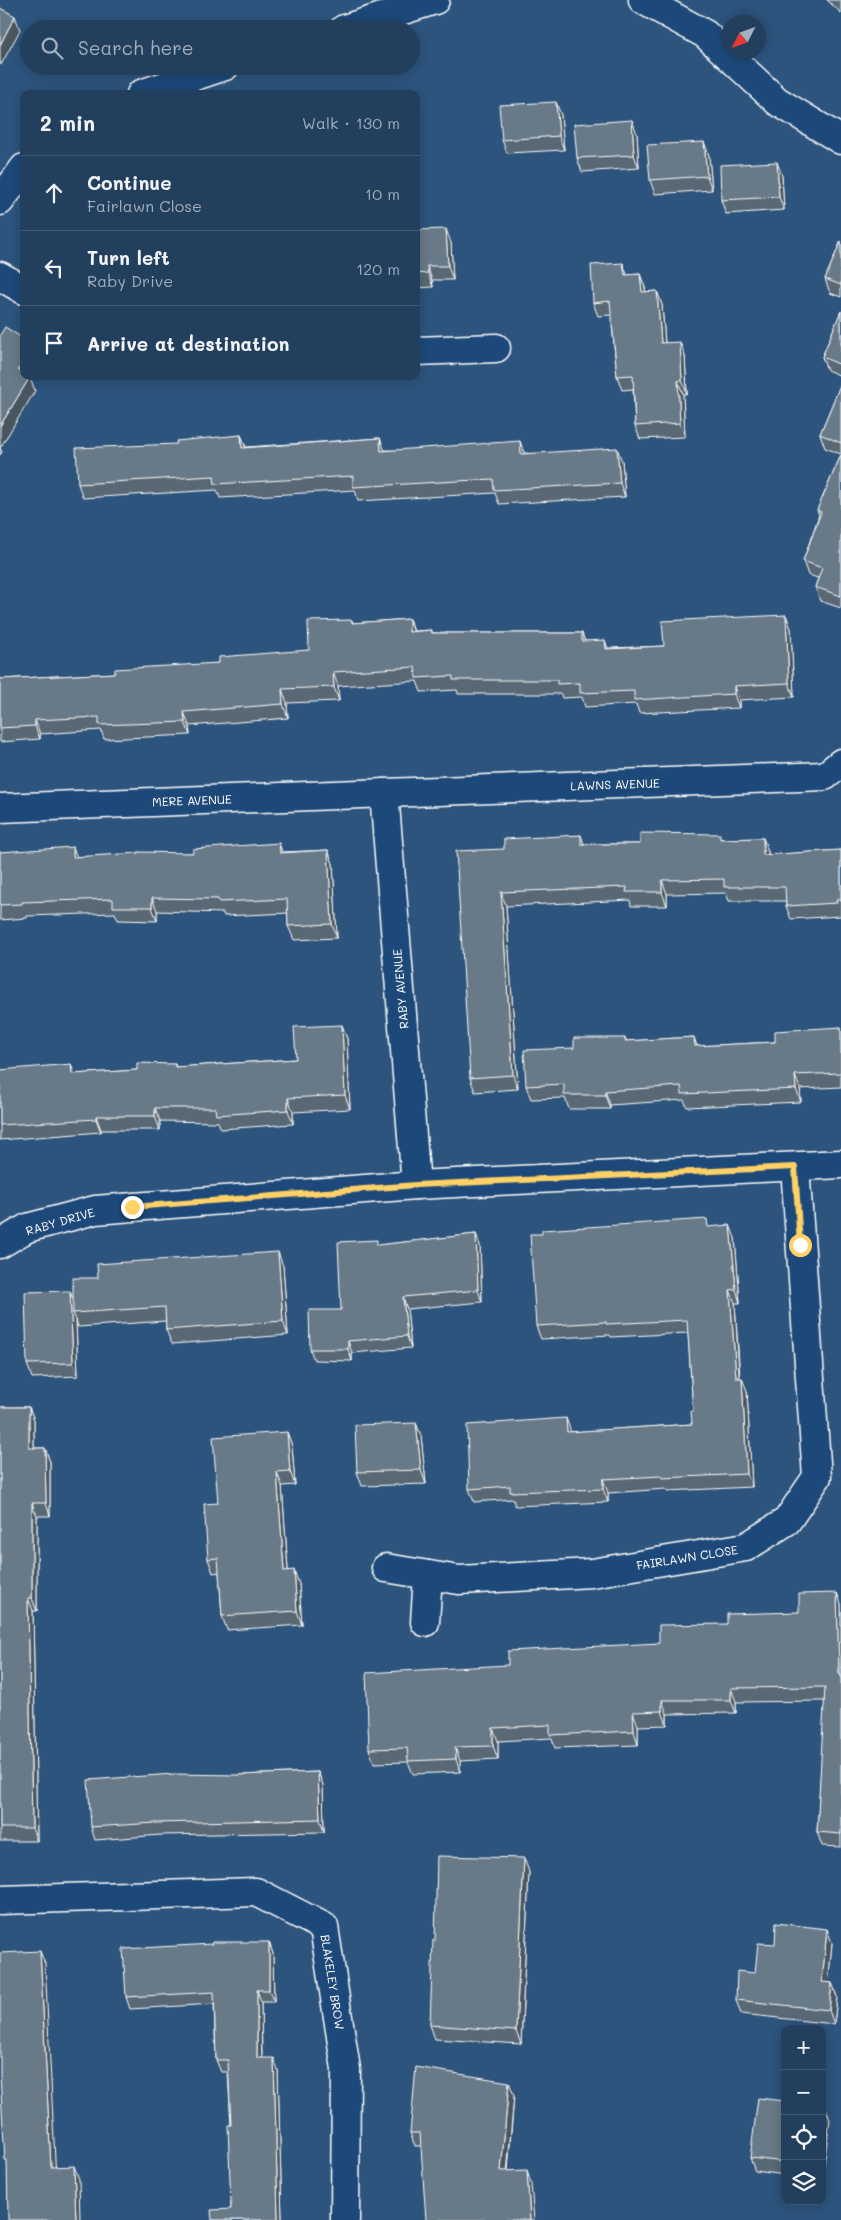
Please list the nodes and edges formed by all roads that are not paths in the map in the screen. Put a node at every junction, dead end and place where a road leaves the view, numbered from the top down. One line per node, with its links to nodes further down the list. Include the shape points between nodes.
1 (435, 0): 3 (street)
2 (643, 0): 6 (street, via 705,34 777,101)
3 (372, 20)
4 (198, 75): 5 (street)
5 (153, 90)
6 (841, 140)
7 (20, 174): 8 (street)
8 (0, 201)
9 (0, 276): 10 (street)
10 (20, 288)
11 (496, 348): 12 (street)
12 (420, 351)
13 (841, 763): 14 (street, LAWNS AVENUE, via 825,776)
14 (384, 793): 15 (street, MERE AVENUE); 18 (street, RABY AVENUE)
15 (0, 808)
16 (841, 1164): 17 (street, RABY DRIVE)
17 (795, 1167): 18 (street, RABY DRIVE); 21 (street, FAIRLAWN CLOSE, via 817,1477 787,1521 746,1547 592,1572 459,1580)
18 (416, 1185): 19 (street, RABY DRIVE, via 94,1210 27,1228)
19 (0, 1244)
20 (386, 1568): 21 (street, FAIRLAWN CLOSE)
21 (428, 1575): 22 (street)
22 (425, 1622)
23 (0, 1900): 24 (street, BLAKELEY BROW, via 256,1892 324,1927 346,2069)
24 (345, 2220)

